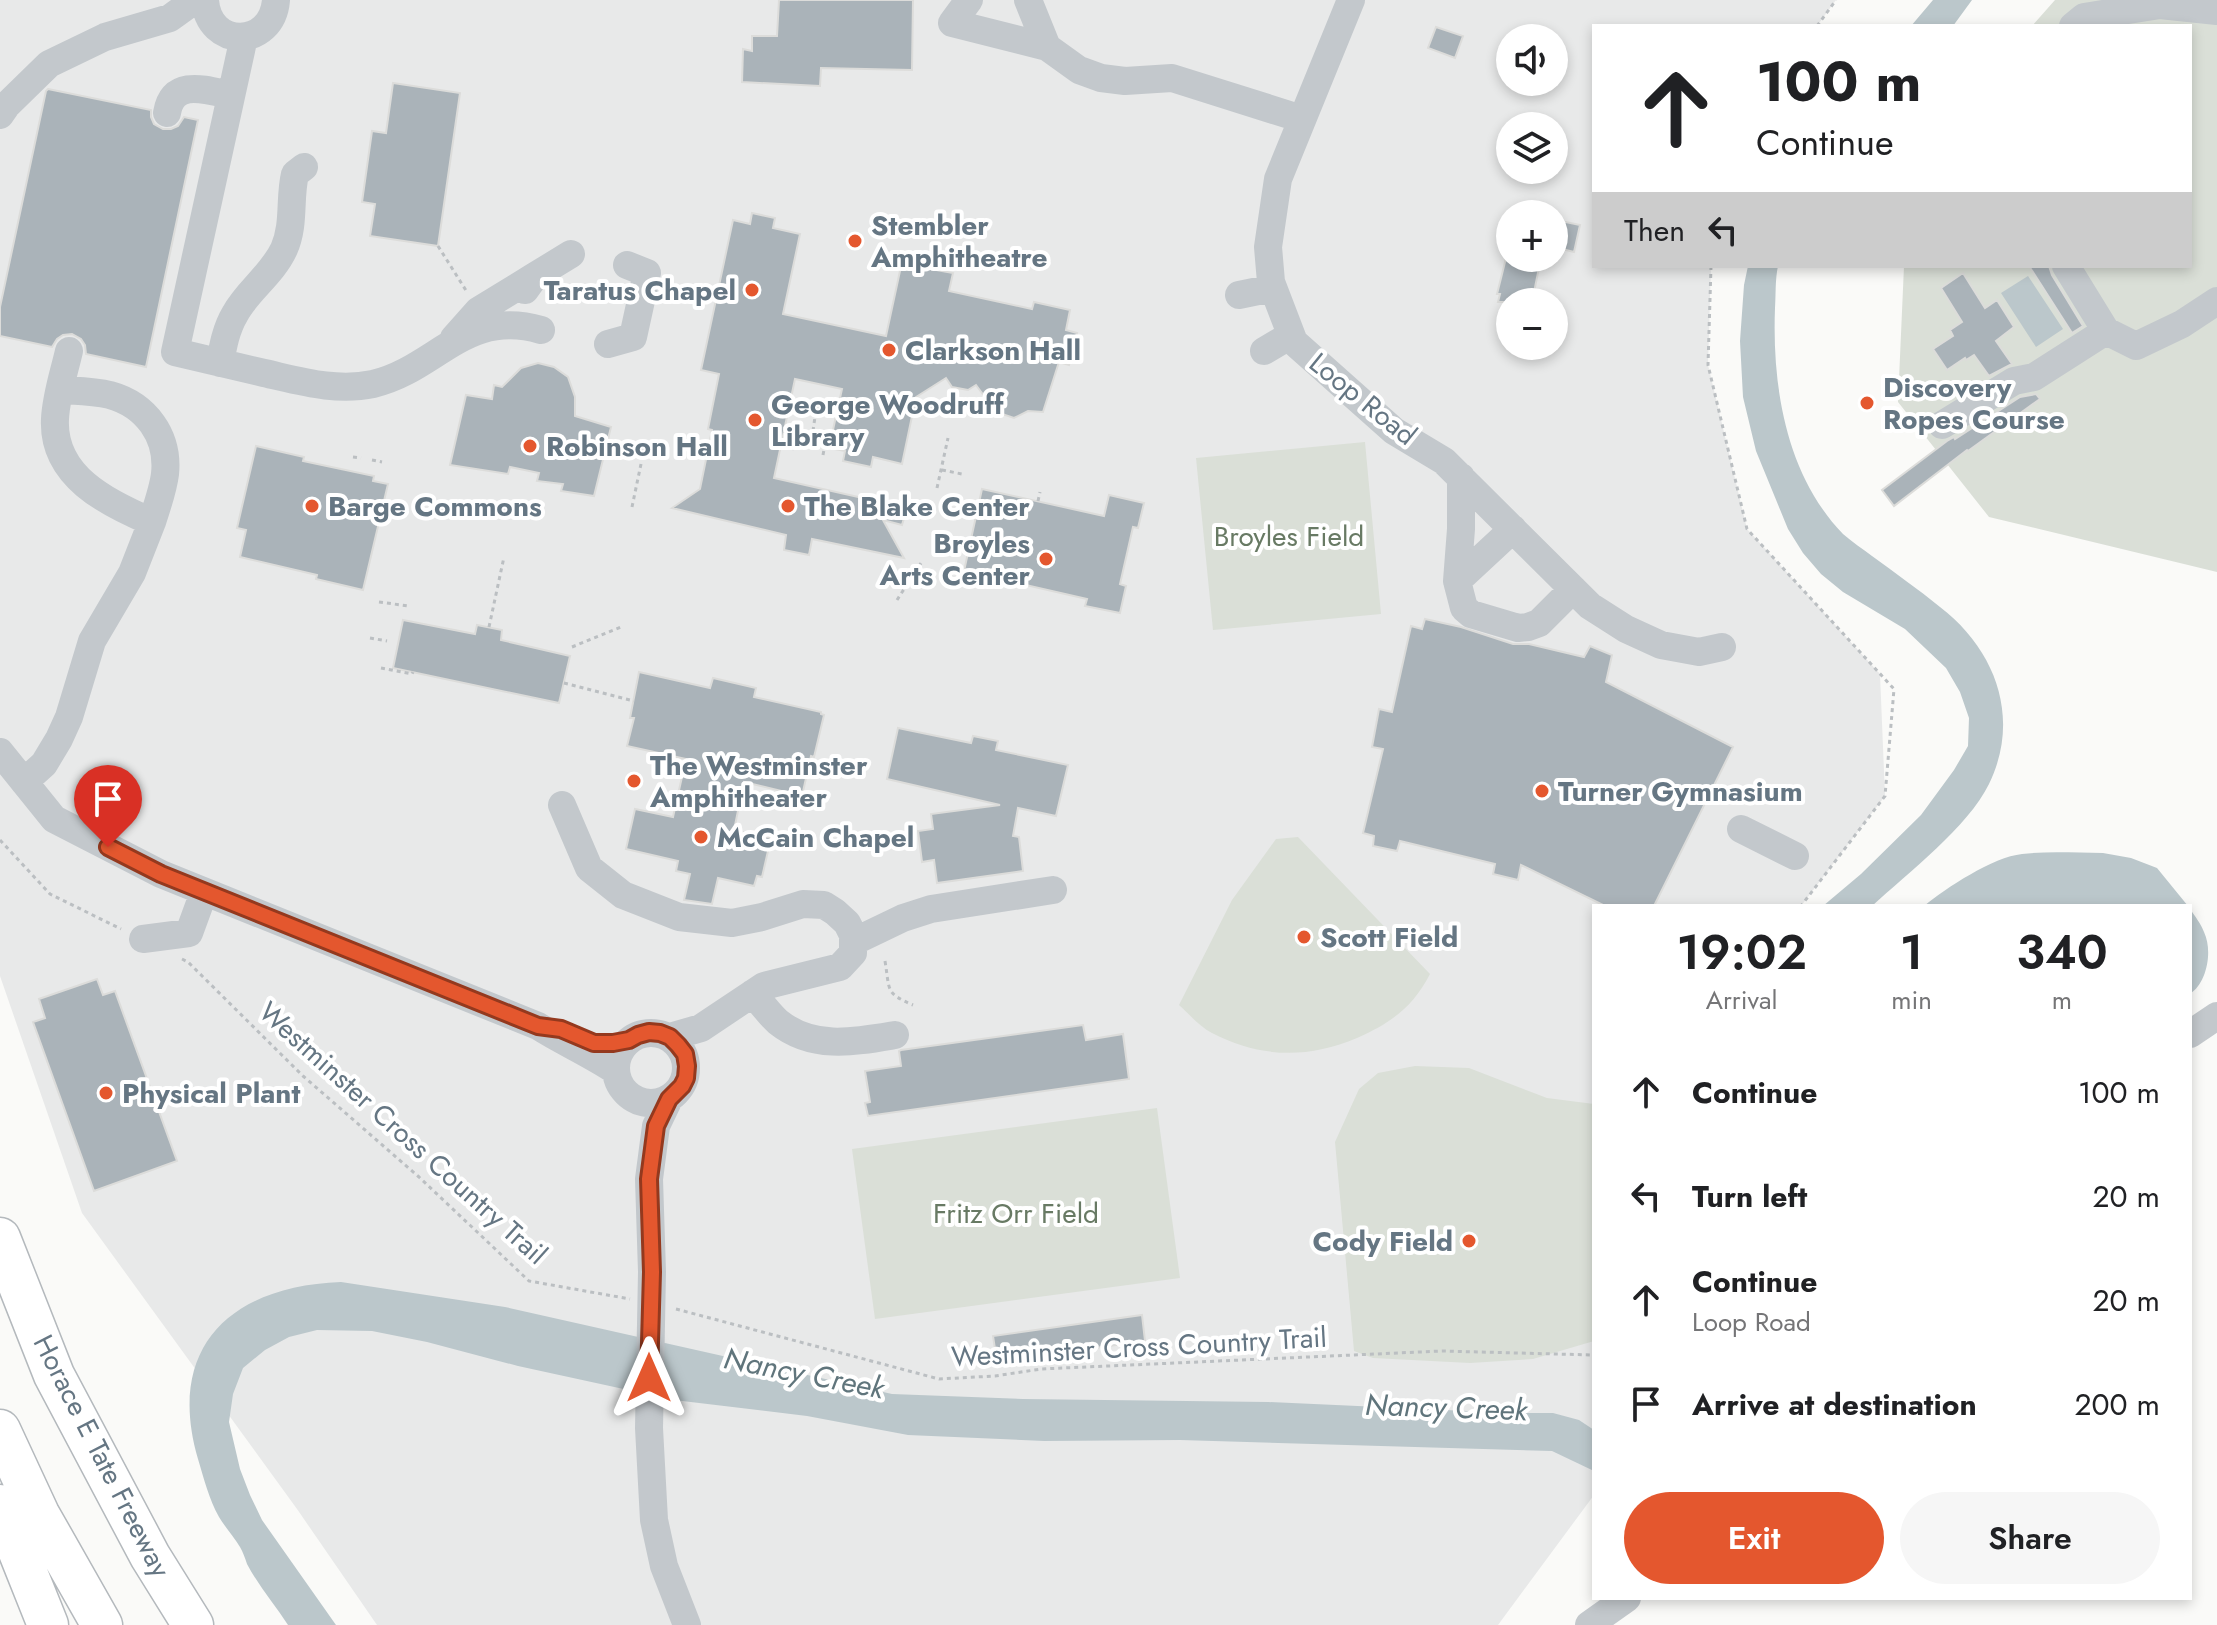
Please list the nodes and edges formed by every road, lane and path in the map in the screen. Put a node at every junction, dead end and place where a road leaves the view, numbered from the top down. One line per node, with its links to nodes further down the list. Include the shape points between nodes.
1 (969, 0): 11 (street, via 952,23)
2 (1028, 0): 11 (street)
3 (1351, 0): 15 (street, Loop Road)
4 (1836, 0): 8 (path)
5 (283, 4): 10 (street, via 264,29)
6 (204, 7): 10 (street, via 217,28); 14 (street, via 105,37 49,64)
7 (2217, 11): 9 (street, via 2160,5 2084,17)
8 (1818, 24)
9 (2075, 24)
10 (244, 37): 12 (street)
11 (1047, 47): 15 (street, via 1079,70 1101,78 1172,78)
12 (230, 95): 13 (street, via 181,91); 33 (street, via 175,352)
13 (167, 113)
14 (0, 115)
15 (1302, 119): 23 (street, Loop Road, via 1278,179 1268,247)
16 (304, 167): 33 (street, via 295,174 285,247 235,314)
17 (438, 246): 25 (path)
18 (571, 254): 22 (street)
19 (627, 265): 30 (street, via 647,273 633,337)
20 (1711, 268): 83 (path, via 1708,365 1747,529 1894,689 1885,796)
21 (2067, 268): 27 (street)
22 (535, 276): 29 (street, via 478,311); 29 (street, via 522,304 524,315 541,330 520,324 474,331)
23 (1273, 288): 24 (street); 28 (street, Loop Road)
24 (1239, 295)
25 (471, 299)
26 (2217, 301): 27 (street, via 2136,346)
27 (2106, 331): 36 (street, via 2034,377 2014,381)
28 (1291, 335): 32 (street); 50 (street, Loop Road, via 1394,431)
29 (449, 343): 33 (street, via 393,377 355,386 323,386)
30 (608, 344)
31 (69, 351): 34 (street)
32 (1264, 351)
33 (220, 363)
34 (61, 390): 55 (street, via 56,434 73,471 97,495); 55 (street, via 110,395 130,403 157,430 165,450 165,473)
35 (816, 410): 38 (path)
36 (1942, 425)
37 (797, 427): 41 (path)
38 (813, 431)
39 (827, 434): 42 (path)
40 (948, 438): 48 (path)
41 (792, 450)
42 (823, 455)
43 (353, 457): 44 (path)
44 (361, 458)
45 (372, 460): 46 (path)
46 (382, 462)
47 (641, 464): 54 (path)
48 (941, 469): 49 (path); 51 (path)
49 (962, 474)
50 (1461, 477): 56 (street, Loop Road); 59 (street)
51 (937, 488)
52 (1040, 492): 53 (path)
53 (1038, 501)
54 (632, 507)
55 (152, 522): 74 (street, via 132,573 92,641)
56 (1513, 529): 59 (street); 60 (street, Loop Road)
57 (504, 557): 64 (path)
58 (923, 560): 61 (path)
59 (1457, 581): 60 (street, via 1460,599 1471,614 1518,628 1539,623)
60 (1573, 589): 69 (street, Loop Road, via 1626,629 1661,645 1699,652)
61 (897, 600)
62 (379, 602): 63 (path)
63 (409, 606)
64 (489, 627)
65 (621, 627): 68 (path)
66 (370, 638): 67 (path)
67 (387, 641)
68 (572, 647)
69 (1722, 647)
70 (381, 668): 71 (path)
71 (413, 672)
72 (564, 683): 73 (path)
73 (634, 701)
74 (59, 739): 75 (street, via 36,751); 76 (street, via 44,764)
75 (0, 750): 76 (street)
76 (24, 782): 82 (street, via 54,819)
77 (562, 805): 85 (street, via 589,868 623,895 679,917 732,923 803,904 824,905 847,923)
78 (1741, 829): 80 (street)
79 (0, 840): 84 (path, Westminster Cross Country Trail, via 50,894)
80 (1795, 856)
81 (1053, 890): 85 (street, via 931,909)
82 (204, 892): 84 (street, via 189,933); 90 (street)
83 (1803, 904)
84 (143, 939): 99 (path, Westminster Cross Country Trail, via 188,962 303,1076 529,1281)
85 (853, 942): 87 (street, via 853,953 840,967 764,986)
86 (885, 961): 88 (path, via 894,997)
87 (747, 997): 92 (street, via 800,1036 855,1042); 93 (street, via 701,1028); 96 (street, via 697,1054)
88 (913, 1005)
89 (2217, 1016): 91 (street)
90 (538, 1026): 94 (street, via 594,1043); 95 (street, via 594,1056)
91 (2192, 1033)
92 (895, 1035)
93 (670, 1037): 94 (street, via 649,1032); 96 (street, via 685,1054 687,1066)
94 (629, 1040): 95 (street, via 617,1060)
95 (622, 1083): 96 (street, via 637,1101 647,1103 658,1103); 97 (street, via 638,1114)
96 (677, 1088): 97 (street, via 656,1126)
97 (649, 1179): 99 (street)
98 (0, 1238): 106 (highway, Horace E Tate Freeway, via 54,1375 150,1556)
99 (650, 1315): 100 (path, Westminster Cross Country Trail, via 939,1379 1041,1369 1442,1351); 107 (street, via 654,1520 664,1566)
100 (1592, 1355)
101 (0, 1430): 105 (highway, via 39,1514)
102 (0, 1505): 104 (highway)
103 (1624, 1600): 108 (street)
104 (48, 1625)
105 (102, 1625)
106 (193, 1625)
107 (687, 1625)
108 (1589, 1625)

